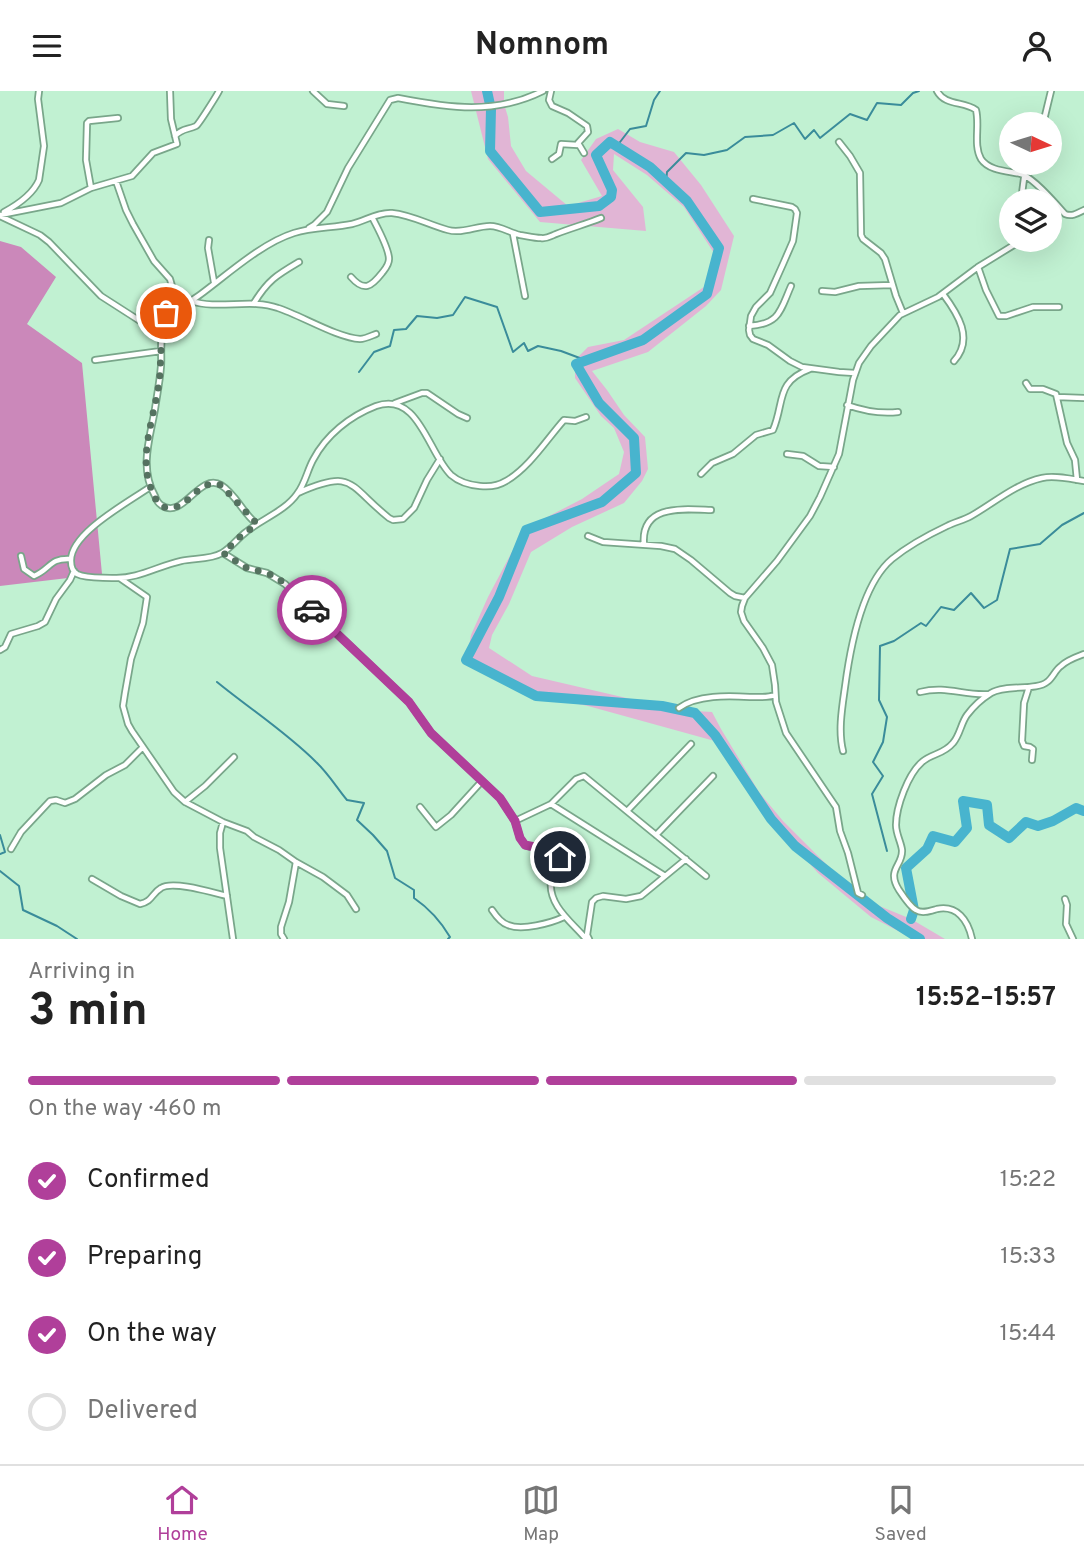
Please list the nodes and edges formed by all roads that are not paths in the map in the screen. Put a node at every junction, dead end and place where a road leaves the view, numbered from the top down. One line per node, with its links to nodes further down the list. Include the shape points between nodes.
1 (39, 91): 24 (street, via 44,146 39,180 21,201)
2 (170, 91): 12 (street)
3 (219, 91): 12 (street, via 201,121)
4 (313, 91): 9 (street, via 327,104)
5 (543, 91): 27 (street, via 507,104 464,108 390,100 327,212)
6 (551, 91): 14 (street, via 552,106 587,125 588,132)
7 (937, 91): 17 (street, via 941,98 976,110 978,152 985,163)
8 (1051, 91): 10 (street)
9 (344, 106)
10 (1046, 112)
11 (118, 118): 20 (street, via 87,123)
12 (175, 136): 19 (street, via 176,145 153,153 132,176)
13 (839, 142): 35 (street, via 860,173 861,235 885,259)
14 (578, 145): 15 (street); 16 (street, via 561,144)
15 (584, 153)
16 (552, 159)
17 (999, 169)
18 (1024, 175): 21 (street); 23 (street, via 1065,214)
19 (116, 181): 20 (street); 45 (street, via 133,224 170,279)
20 (90, 188): 24 (street, via 61,203)
21 (1022, 189)
22 (753, 199): 44 (street, via 792,207 797,222 773,287 753,311)
23 (1084, 211)
24 (0, 215): 47 (street, via 49,242 101,296)
25 (372, 217): 27 (street); 28 (street, via 391,213 451,231 496,226); 33 (street, via 389,263 368,286)
26 (601, 218): 28 (street, via 548,238)
27 (304, 230): 34 (street, via 271,244)
28 (513, 234): 39 (street)
29 (209, 240): 34 (street)
30 (1002, 252): 32 (street)
31 (299, 262): 41 (street, via 268,283)
32 (978, 267): 38 (street); 42 (street, via 999,316 1033,307)
33 (351, 277)
34 (215, 283): 40 (street)
35 (892, 285): 37 (street); 43 (street)
36 (791, 286): 44 (street, via 777,317)
37 (822, 291)
38 (943, 294): 43 (street); 50 (street, via 957,314 964,336 964,346)
39 (525, 296)
40 (190, 301): 41 (street); 45 (street)
41 (254, 304): 46 (street, via 280,308 351,337)
42 (1059, 307)
43 (903, 313): 52 (street, via 871,346)
44 (749, 326): 51 (street, via 753,339)
45 (164, 327): 47 (street)
46 (376, 334)
47 (162, 339): 48 (street)
48 (161, 351): 49 (street); 67 (street, via 146,460)
49 (95, 360)
50 (954, 361)
51 (811, 369): 52 (street); 64 (street, via 789,381 773,430 756,435)
52 (855, 373): 57 (street)
53 (1026, 383): 54 (street, via 1028,389 1049,391)
54 (1057, 397): 55 (street); 65 (street)
55 (1084, 398)
56 (394, 403): 60 (street, via 427,393); 62 (street, via 414,417); 68 (street, via 369,409 335,431 312,461)
57 (847, 405): 58 (street, via 886,414); 63 (street)
58 (898, 412)
59 (586, 417): 62 (street, via 564,420 535,455 496,486 467,484 450,474)
60 (467, 418)
61 (787, 454): 63 (street)
62 (440, 459): 68 (street, via 414,508 402,519 389,518 343,481)
63 (834, 467): 78 (street, via 810,516)
64 (701, 474)
65 (1077, 480): 66 (street); 88 (street, via 1043,477 1030,482 890,561 872,586 850,649 841,722)
66 (1084, 481)
67 (150, 487): 70 (street, via 159,504 172,507 214,483 228,491); 75 (street, via 86,533 74,546)
68 (298, 493): 70 (street)
69 (711, 510): 72 (street, via 680,508 660,513 645,528)
70 (257, 524): 73 (street)
71 (588, 536): 72 (street, via 603,542)
72 (644, 545): 78 (street, via 681,553 730,593)
73 (223, 553): 77 (street); 92 (street, via 292,589 409,702 431,733)
74 (21, 556): 75 (street, via 24,569 34,576 58,559)
75 (71, 559): 76 (street)
76 (74, 571): 77 (street); 79 (street, via 45,622 11,634)
77 (120, 578): 87 (street, via 146,597 123,706 128,724)
78 (745, 598): 84 (street, via 742,617 772,665)
79 (0, 650)
80 (1084, 654): 81 (street, via 1062,664 1047,683)
81 (1030, 686): 83 (street); 90 (street, via 1022,741 1033,749)
82 (920, 692): 83 (street, via 950,689)
83 (990, 694): 115 (street, via 966,716 950,747 922,761 901,798 896,825 902,853 894,870 897,888 914,910 951,909 961,915)
84 (775, 695): 85 (street, via 711,699); 106 (street, via 786,733 836,807)
85 (679, 708)
86 (691, 744): 96 (street)
87 (144, 747): 93 (street); 100 (street, via 75,799 50,801)
88 (843, 751)
89 (234, 757): 93 (street)
90 (1032, 760)
91 (713, 776): 99 (street)
92 (482, 781): 95 (street, via 436,827); 97 (street)
93 (185, 802): 98 (street)
94 (551, 804): 96 (street, via 584,776); 97 (street); 103 (street)
95 (421, 807)
96 (627, 811): 99 (street)
97 (515, 821): 111 (street, via 525,845 554,851 560,857 551,884)
98 (223, 822): 102 (street, via 247,831); 107 (street, via 220,848)
99 (656, 835): 101 (street)
100 (11, 849)
101 (686, 859): 103 (street); 104 (street)
102 (296, 862): 109 (street, via 340,889); 113 (street, via 281,927)
103 (665, 876): 114 (street, via 641,896 596,898)
104 (706, 876)
105 (92, 879): 107 (street, via 139,904 166,885)
106 (862, 895)
107 (227, 896): 112 (street)
108 (1065, 899): 116 (street, via 1066,924)
109 (356, 909)
110 (492, 910): 111 (street, via 511,927 546,924)
111 (564, 917): 114 (street)
112 (233, 939)
113 (284, 939)
114 (588, 939)
115 (972, 939)
116 (1073, 939)

